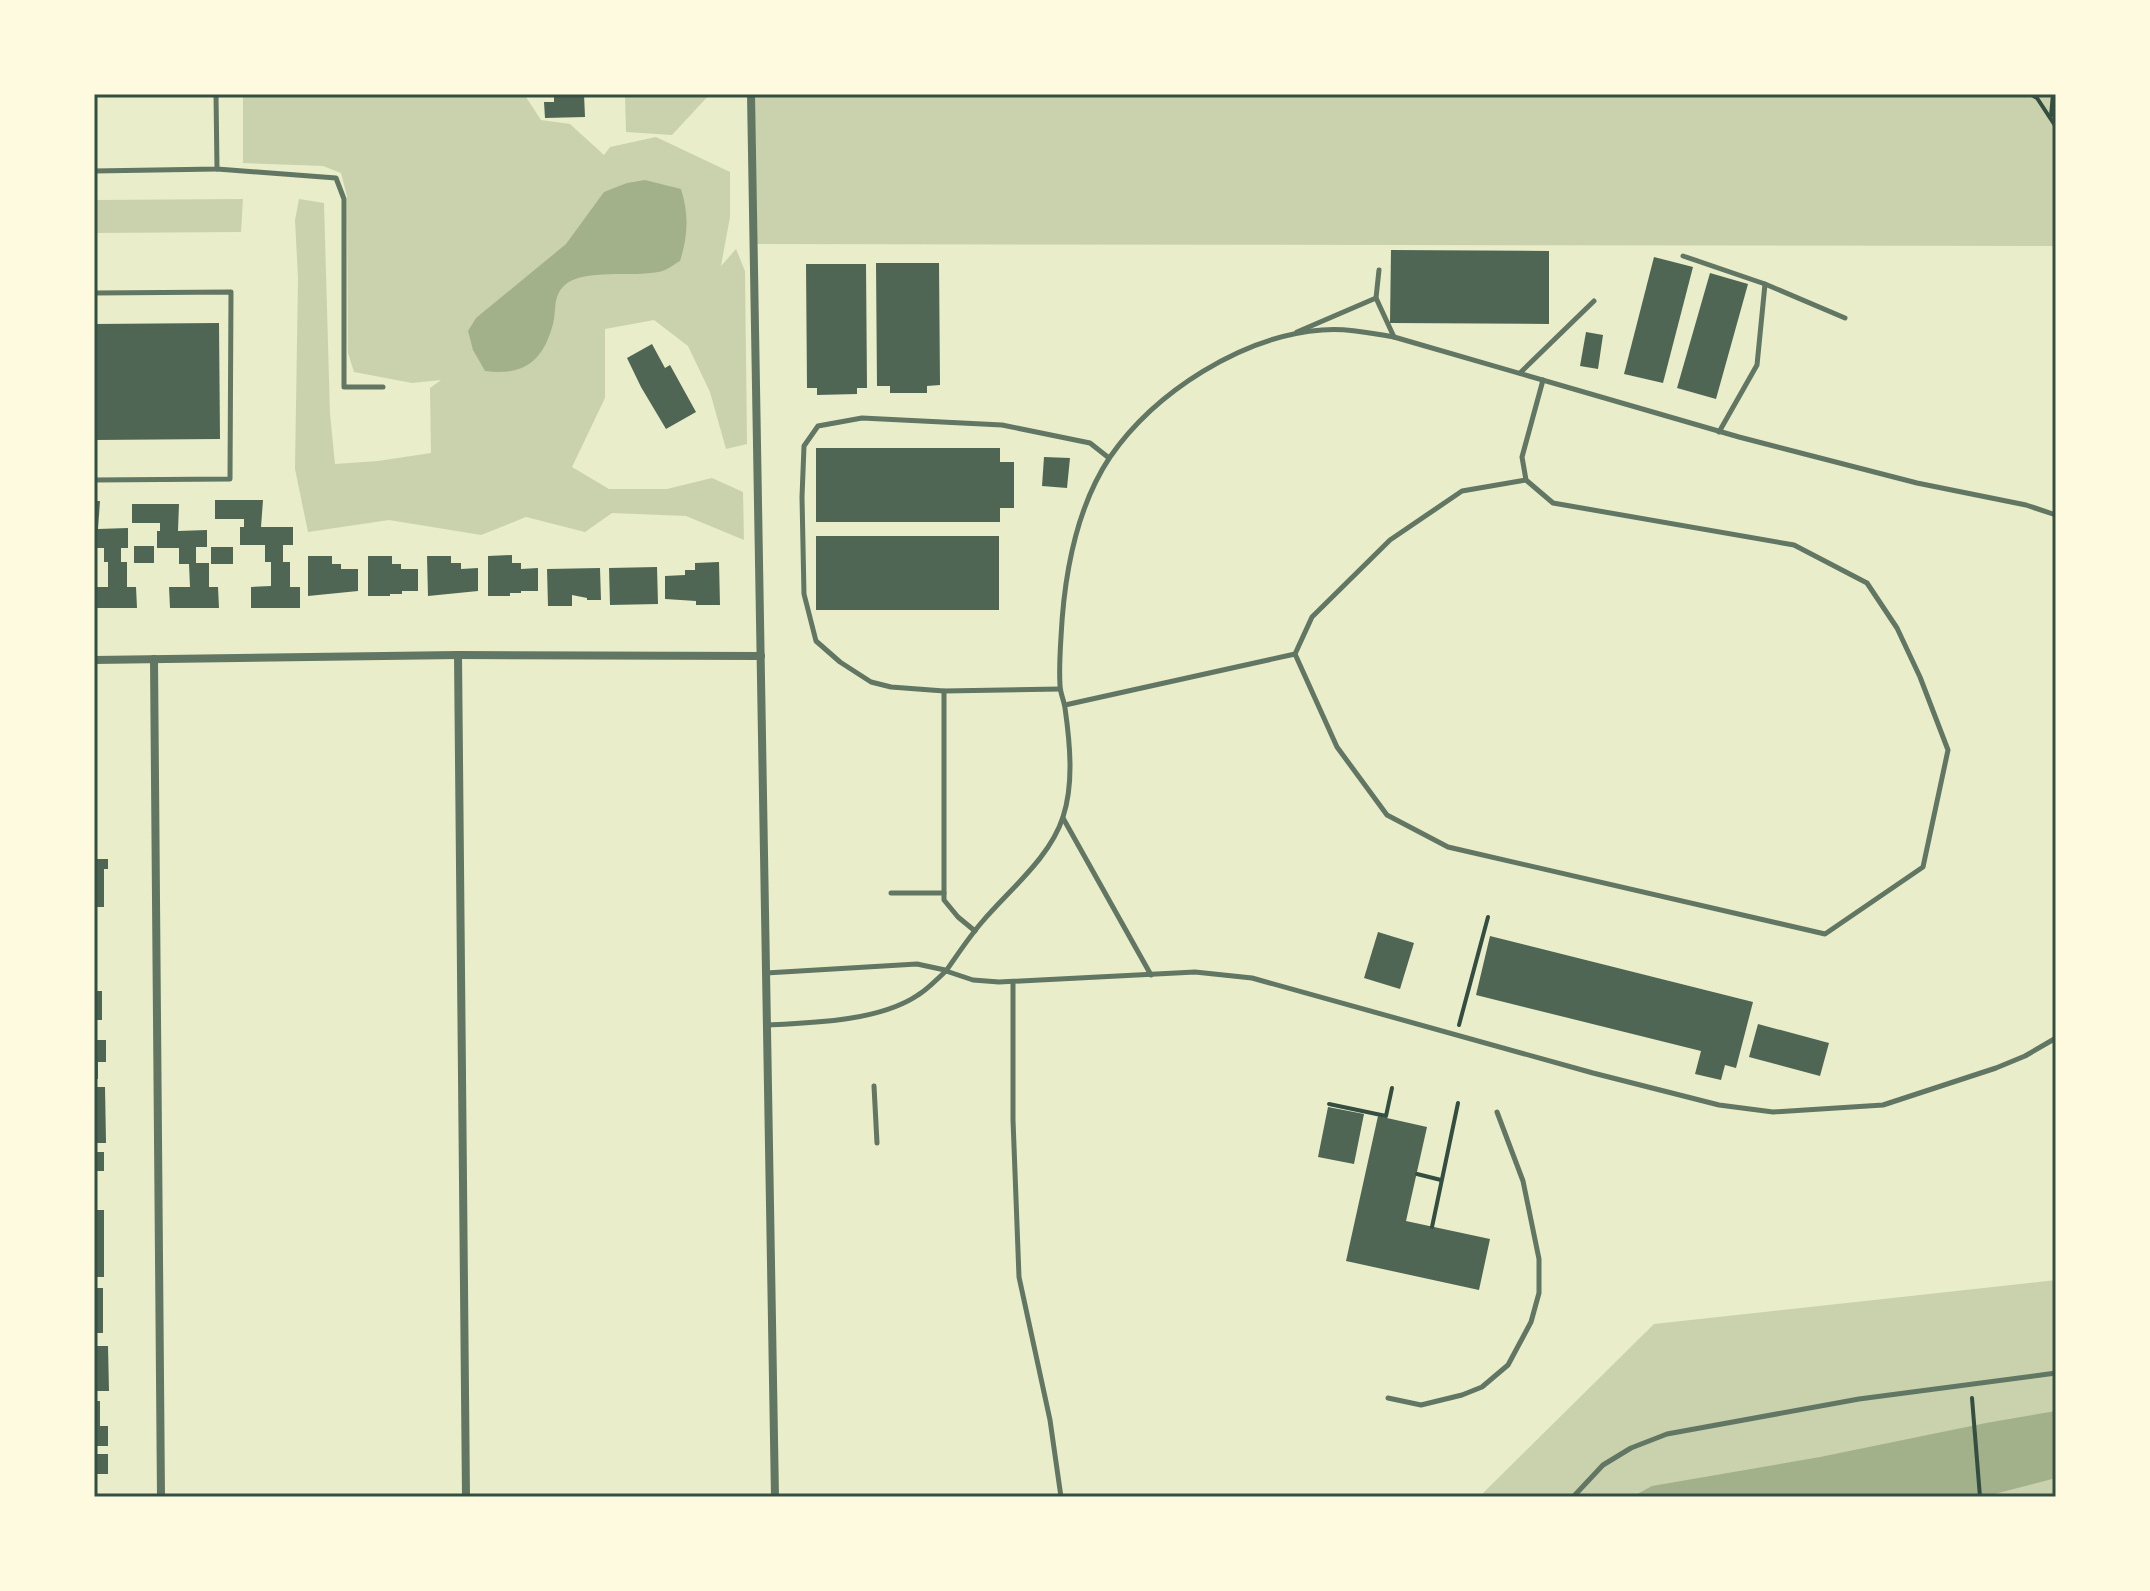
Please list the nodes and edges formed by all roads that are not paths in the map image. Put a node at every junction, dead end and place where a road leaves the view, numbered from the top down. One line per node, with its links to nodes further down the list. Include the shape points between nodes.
1 (216, 94): 3 (lane)
2 (751, 94): 24 (street)
3 (217, 169): 4 (lane); 16 (lane, via 336,178 344,199 344,387)
4 (94, 171)
5 (1683, 256): 7 (lane)
6 (1379, 270): 9 (lane)
7 (1765, 284): 11 (lane); 17 (lane, via 1757,365)
8 (94, 293): 19 (lane, via 231,292 230,479)
9 (1376, 298): 12 (lane); 13 (lane)
10 (1594, 301): 14 (lane)
11 (1845, 318)
12 (1285, 337): 13 (lane, via 1350,329); 18 (lane, via 1250,348 1183,383)
13 (1394, 337): 14 (lane)
14 (1520, 373): 15 (lane)
15 (1543, 380): 17 (lane); 20 (lane, via 1522,457)
16 (383, 387)
17 (1719, 432): 21 (lane)
18 (1110, 458): 27 (lane, via 1073,545 1061,633); 28 (lane, via 1090,443 1002,425 862,418 818,426 804,446 802,497 804,594 816,641 871,682)
19 (94, 480)
20 (1526, 480): 22 (lane, via 1462,491 1390,540 1312,617); 22 (lane, via 1553,503 1794,545 1867,583 1897,628 1948,750 1923,867 1825,934 1448,847 1387,815 1337,747)
21 (2056, 515)
22 (1295, 654): 29 (lane)
23 (458, 655): 24 (street); 25 (street); 46 (street)
24 (761, 656): 35 (street)
25 (154, 659): 26 (street); 45 (street)
26 (94, 660)
27 (1060, 689): 28 (lane); 29 (lane)
28 (944, 691): 32 (lane)
29 (1065, 705): 30 (lane, via 1069,760)
30 (1063, 818): 33 (lane, via 1042,854); 36 (lane)
31 (891, 893): 32 (lane)
32 (944, 893): 33 (lane, via 944,900)
33 (975, 931): 34 (lane)
34 (946, 971): 35 (lane, via 917,964); 37 (lane, via 973,980); 38 (lane, via 917,997 873,1014)
35 (766, 973): 38 (street)
36 (1151, 975): 37 (lane); 39 (lane, via 1195,972 1252,978 1719,1105 1773,1112 1883,1105 2010,1062)
37 (1013, 982): 48 (lane, via 1019,1277)
38 (767, 1025): 47 (street)
39 (2056, 1038)
40 (874, 1086): 42 (lane)
41 (1497, 1112): 44 (lane, via 1523,1181 1539,1259 1539,1293 1531,1322 1508,1365 1482,1387 1421,1405)
42 (877, 1143)
43 (2056, 1373): 49 (lane, via 1859,1399 1667,1434 1603,1465)
44 (1388, 1398)
45 (161, 1497)
46 (466, 1497)
47 (775, 1497)
48 (1061, 1497)
49 (1573, 1497)

